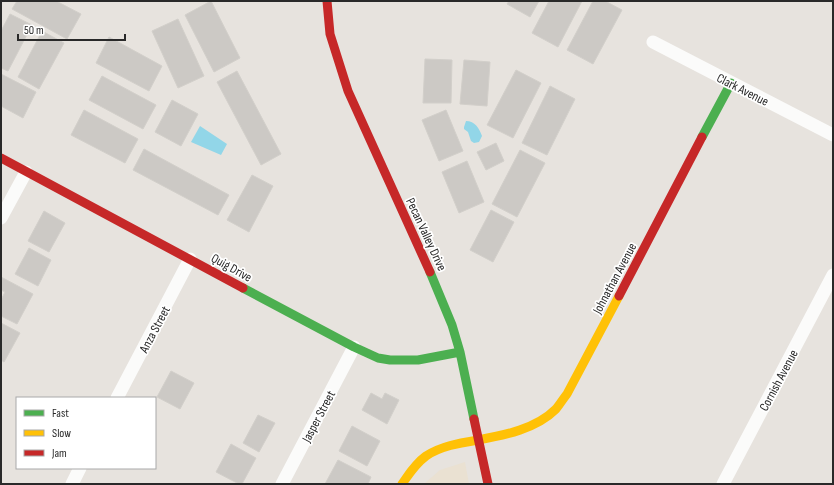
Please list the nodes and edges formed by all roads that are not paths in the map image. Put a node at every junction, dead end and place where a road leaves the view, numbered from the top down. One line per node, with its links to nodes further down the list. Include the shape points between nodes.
1 (327, 1): 11 (street, Pecan Valley Drive, via 330,34 348,91 434,280)
2 (653, 42): 3 (street, Clark Avenue)
3 (731, 83): 4 (street, Clark Avenue); 13 (street, Johnathan Avenue, via 567,394 556,410 535,424)
4 (833, 135)
5 (1, 158): 6 (street, Quig Drive)
6 (26, 172): 7 (street); 8 (street, Quig Drive)
7 (1, 218)
8 (190, 259): 10 (street, Quig Drive); 12 (street, Anza Street)
9 (833, 275): 19 (street, Cornish Avenue)
10 (354, 347): 11 (street, Quig Drive, via 378,358 390,360 418,360); 16 (street, Jasper Street)
11 (460, 352): 13 (street, Pecan Valley Drive)
12 (118, 397)
13 (479, 439): 17 (street, Johnathan Avenue, via 457,443 432,453 411,470); 18 (street, Pecan Valley Drive)
14 (80, 469): 15 (street)
15 (72, 484)
16 (282, 484)
17 (402, 484)
18 (488, 484)
19 (723, 484)

